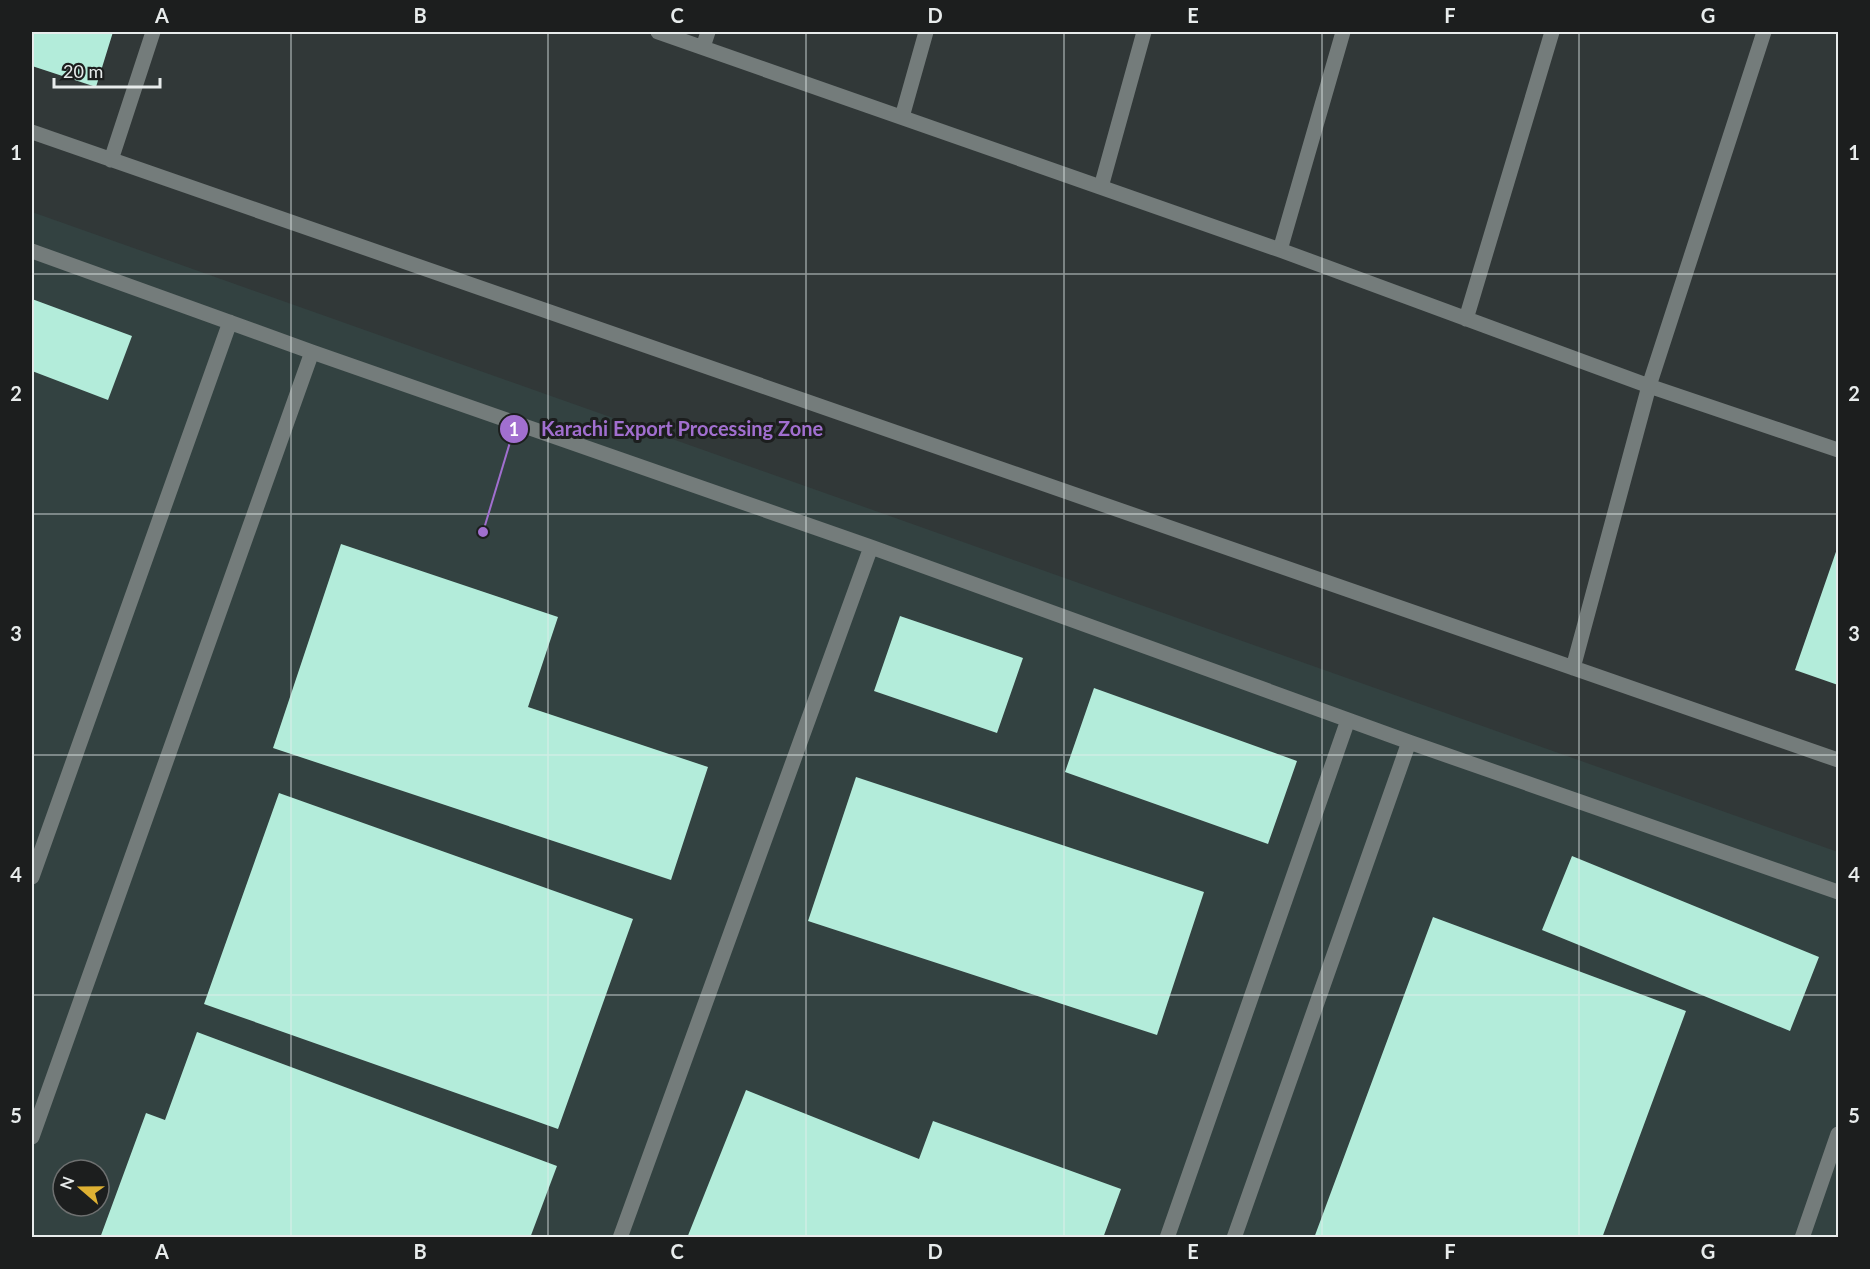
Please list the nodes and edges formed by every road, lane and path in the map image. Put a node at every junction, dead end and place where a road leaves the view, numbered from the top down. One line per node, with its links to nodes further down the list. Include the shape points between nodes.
1 (153, 32): 12 (street)
2 (658, 32): 9 (street)
3 (708, 32): 9 (street)
4 (926, 32): 10 (street)
5 (1144, 32): 13 (street)
6 (1343, 32): 14 (street)
7 (1552, 32): 16 (street)
8 (1764, 32): 19 (street)
9 (703, 47): 10 (street)
10 (902, 117): 13 (street)
11 (32, 132): 12 (street)
12 (111, 160): 22 (street)
13 (1101, 187): 14 (street)
14 (1280, 250): 16 (street)
15 (32, 251): 17 (street)
16 (1466, 319): 19 (street)
17 (230, 322): 18 (street); 26 (street)
18 (312, 352): 21 (street); 29 (street)
19 (1649, 386): 20 (street); 22 (street)
20 (1839, 450)
21 (871, 547): 23 (street); 30 (street)
22 (1573, 668): 25 (street)
23 (1348, 720): 24 (street); 31 (street)
24 (1409, 742): 27 (street); 32 (street)
25 (1839, 760)
26 (32, 877)
27 (1839, 892)
28 (1839, 1134): 33 (street)
29 (32, 1137)
30 (620, 1238)
31 (1167, 1238)
32 (1234, 1238)
33 (1802, 1238)

